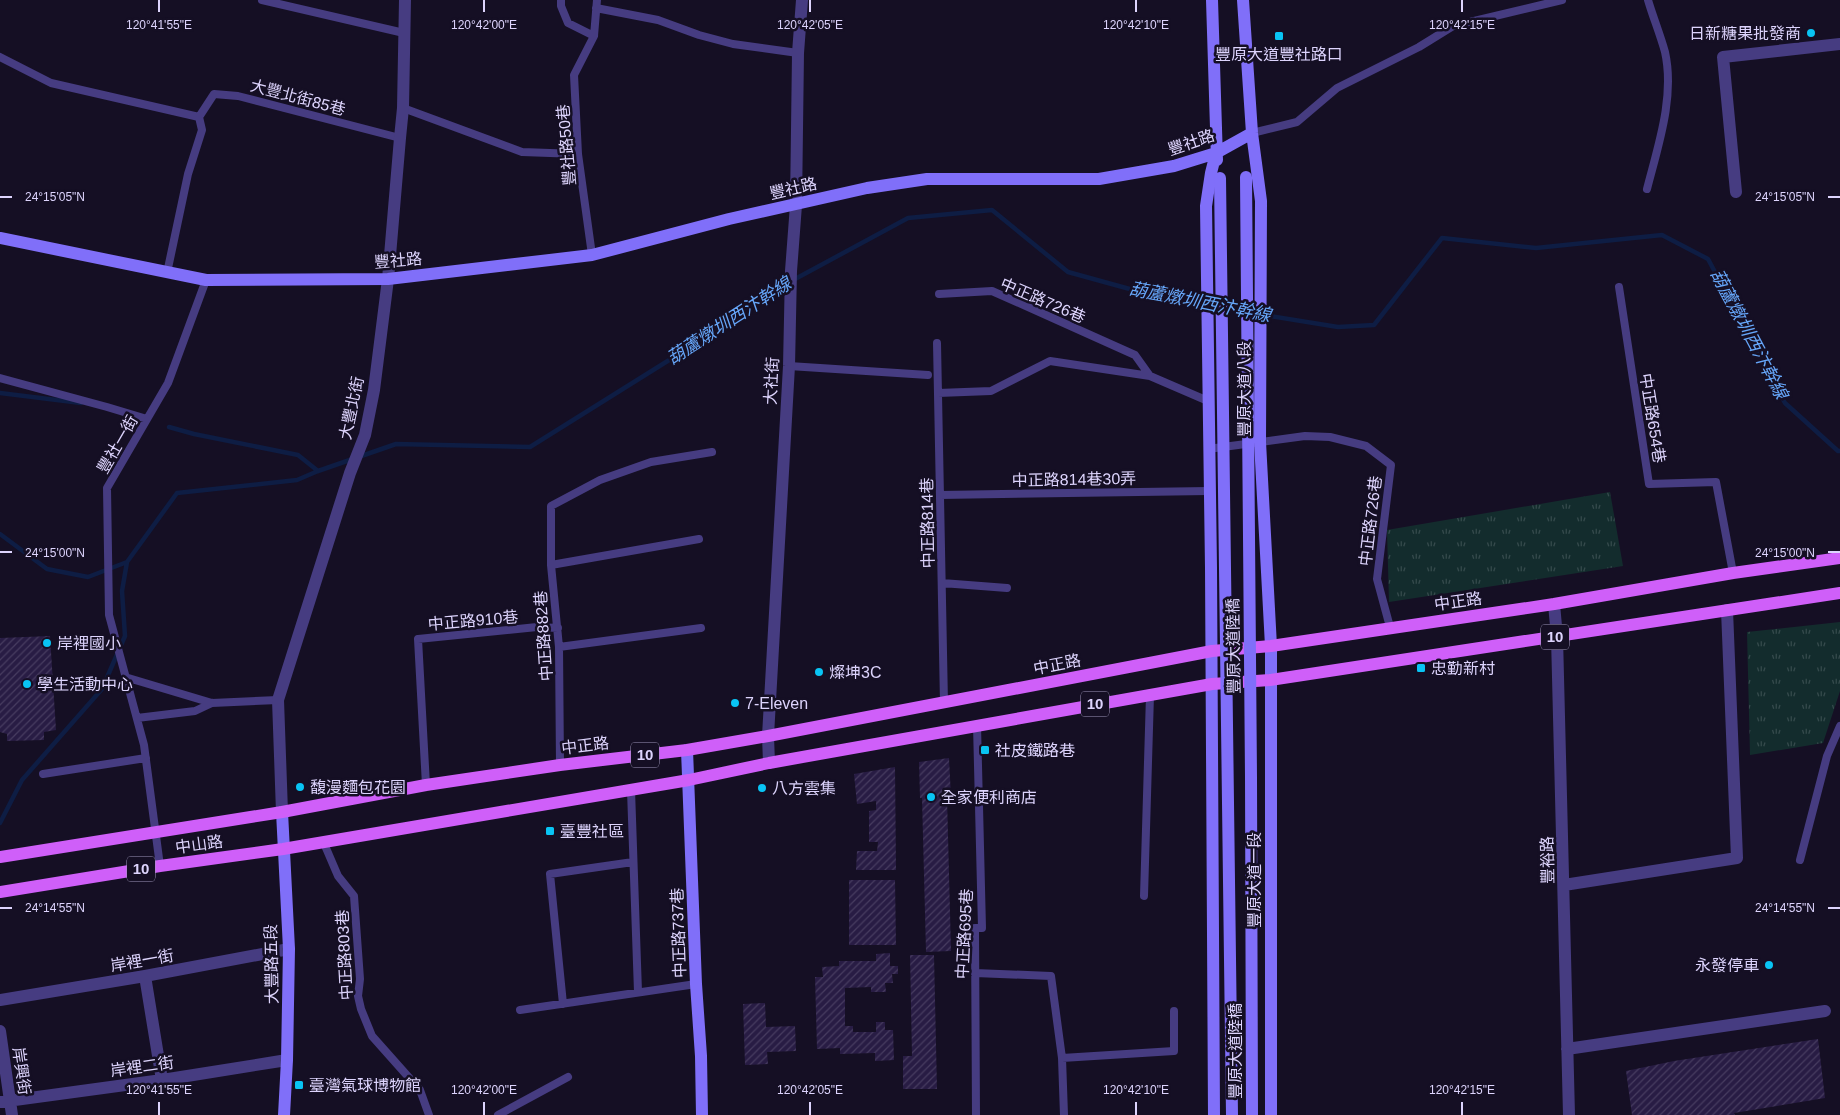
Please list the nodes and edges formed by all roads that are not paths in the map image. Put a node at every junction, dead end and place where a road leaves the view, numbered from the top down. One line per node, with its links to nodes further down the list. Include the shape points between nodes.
1 (262, 0): 10 (lane)
2 (404, 0): 10 (street, 大豐北街)
3 (561, 0): 11 (lane, via 568,23)
4 (802, 0): 13 (street, 大社街)
5 (1212, 0): 19 (street)
6 (1243, 0): 17 (street, 豐原大道八段)
7 (1562, 0): 17 (lane, 豐社路, via 1453,26 1419,47 1336,88 1297,122)
8 (1648, 0): 22 (lane, via 1665,53 1668,78 1665,116)
9 (596, 4): 11 (lane); 13 (lane, via 733,44)
10 (404, 33): 15 (street, 大豐北街)
11 (594, 36): 20 (lane, 豐社路50巷, via 574,75)
12 (1840, 44): 23 (street, via 1723,57)
13 (798, 53): 24 (street, 大社街)
14 (0, 56): 16 (lane, via 51,83)
15 (403, 108): 18 (street, 大豐北街); 20 (lane, via 522,152)
16 (199, 117): 18 (lane, 大豐北街85巷, via 214,94 238,96); 27 (lane, via 202,130 188,174)
17 (1252, 133): 19 (street, 豐社路); 21 (street, 豐原大道八段); 40 (street, 豐原大道八段, via 1261,201)
18 (400, 138): 28 (street, 大豐北街)
19 (1216, 153): 24 (street, 豐社路, via 1174,166 1098,179 927,179 867,188); 38 (street, via 1206,206); 116 (street, 豐原大道陸橋, bridge, via 1220,178)
20 (578, 154): 26 (lane, 豐社路50巷)
21 (1246, 177): 117 (street, 豐原大道陸橋, bridge)
22 (1647, 189)
23 (1736, 192)
24 (796, 205): 26 (street, 豐社路); 33 (street, 大社街)
25 (0, 238): 27 (street, 豐社路)
26 (592, 255): 28 (street, 豐社路)
27 (167, 273): 29 (street, 豐社路)
28 (388, 279): 29 (street, 豐社路); 65 (street, 大豐北街, via 365,436 350,473)
29 (206, 280): 39 (lane, 豐社一街, via 168,383)
30 (1619, 287): 48 (lane, 中正路654巷, via 1649,484 1716,482)
31 (939, 294): 35 (lane, 中正路726巷, via 992,292 1135,355)
32 (937, 343): 37 (lane, 中正路814巷)
33 (789, 366): 34 (lane); 71 (street, 大社街)
34 (928, 375)
35 (1150, 376): 37 (lane, via 1050,360 991,391); 38 (lane)
36 (0, 378): 39 (lane)
37 (938, 393): 44 (lane, 中正路814巷)
38 (1208, 401): 41 (street)
39 (147, 419): 61 (lane, 豐社一街, via 107,488 110,615)
40 (1260, 442): 41 (lane); 54 (lane, 中正路726巷, via 1305,436 1330,437 1366,446 1392,465 1377,579); 59 (street, 豐原大道八段)
41 (1208, 449): 43 (street)
42 (712, 452): 47 (lane, 中正路882巷, via 650,462 600,480 551,506)
43 (1210, 491): 44 (lane, 中正路814巷30弄); 60 (street)
44 (940, 495): 49 (lane, 中正路814巷)
45 (699, 539): 47 (lane)
46 (1840, 558): 48 (main road, 中正路 / 10)
47 (551, 565): 55 (lane, 中正路882巷)
48 (1733, 573): 52 (main road, 中正路 / 10)
49 (942, 583): 50 (lane); 67 (lane, 中正路814巷)
50 (1007, 588)
51 (1840, 592): 53 (main road, 10)
52 (1554, 604): 54 (main road, 中正路 / 10); 57 (street, 豐裕路)
53 (1727, 610): 57 (main road, 10); 88 (street, via 1737,858)
54 (1390, 627): 59 (main road, 中正路 / 10)
55 (558, 628): 58 (lane, 中正路882巷); 78 (lane, 中正路910巷, via 538,627 418,639)
56 (701, 628): 58 (lane)
57 (1558, 637): 62 (main road, 10); 88 (street, 豐裕路)
58 (559, 646): 75 (lane, 中正路882巷)
59 (1271, 646): 60 (main road, 中正路 / 10); 62 (street, 豐原大道一段)
60 (1212, 651): 63 (street); 67 (main road, 中正路 / 10)
61 (125, 677): 66 (lane); 68 (lane, 豐社一街)
62 (1270, 680): 63 (main road, 10); 118 (street, 豐原大道一段)
63 (1212, 684): 64 (main road, 10); 115 (street)
64 (1150, 695): 69 (main road, 10); 90 (lane)
65 (278, 700): 66 (lane); 80 (street, 大豐北街)
66 (212, 703): 68 (lane, via 195,711)
67 (944, 703): 71 (main road, 中正路 / 10)
68 (137, 718): 73 (lane, 豐社一街)
69 (977, 725): 74 (main road, 10); 92 (lane, 中正路695巷, via 982,928 975,928)
70 (1840, 726): 85 (lane, via 1826,756)
71 (768, 736): 72 (main road, 中正路 / 10); 74 (street, 大社街)
72 (687, 750): 75 (main road, 中正路 / 10); 77 (street, 中正路737巷)
73 (146, 758): 76 (lane); 81 (lane, 豐社一街)
74 (768, 763): 77 (main road, 10)
75 (560, 765): 78 (main road, 中正路 / 10)
76 (43, 774)
77 (688, 780): 79 (main road, 10); 94 (street, 中正路737巷)
78 (426, 785): 80 (main road, 中正路 / 10)
79 (631, 790): 82 (main road, 10); 86 (lane)
80 (282, 812): 81 (main road, 中山路 / 10); 83 (street, 大豐路五段)
81 (156, 831): 84 (main road, 中山路 / 10); 87 (lane, 豐社一街)
82 (323, 841): 83 (main road, 10); 110 (lane, 中正路803巷, via 338,876 354,896 361,1009 372,1036 420,1090)
83 (283, 849): 87 (main road, 中山路 / 10); 91 (street, 大豐路五段)
84 (0, 857)
85 (1800, 860)
86 (633, 862): 95 (lane); 97 (lane, via 550,874)
87 (160, 866): 89 (main road, 中山路 / 10)
88 (1564, 885): 102 (street, 豐裕路)
89 (0, 892)
90 (1144, 896)
91 (289, 949): 93 (street, 岸裡一街); 104 (street, 大豐路五段)
92 (975, 973): 103 (lane, via 1051,976); 113 (lane, 中正路695巷)
93 (145, 976): 96 (street, 岸裡一街); 106 (street)
94 (696, 984): 95 (lane); 112 (street, 中正路737巷, via 702,1056)
95 (638, 992): 97 (lane)
96 (0, 1000)
97 (563, 1004): 98 (lane)
98 (520, 1010)
99 (1174, 1011): 103 (lane, via 1174,1051)
100 (1825, 1011): 102 (street)
101 (0, 1031): 107 (street, 岸興街)
102 (1567, 1049): 119 (street, 豐裕路)
103 (1062, 1058): 114 (lane)
104 (287, 1060): 106 (street, 岸裡二街); 109 (street, 大豐路五段)
105 (568, 1076): 111 (lane)
106 (162, 1080): 107 (street, 岸裡二街)
107 (5, 1101): 108 (street, 岸興街)
108 (12, 1115)
109 (284, 1115)
110 (429, 1115)
111 (498, 1115)
112 (702, 1115)
113 (976, 1115)
114 (1064, 1115)
115 (1214, 1115)
116 (1232, 1115)
117 (1252, 1115)
118 (1271, 1115)
119 (1569, 1115)

